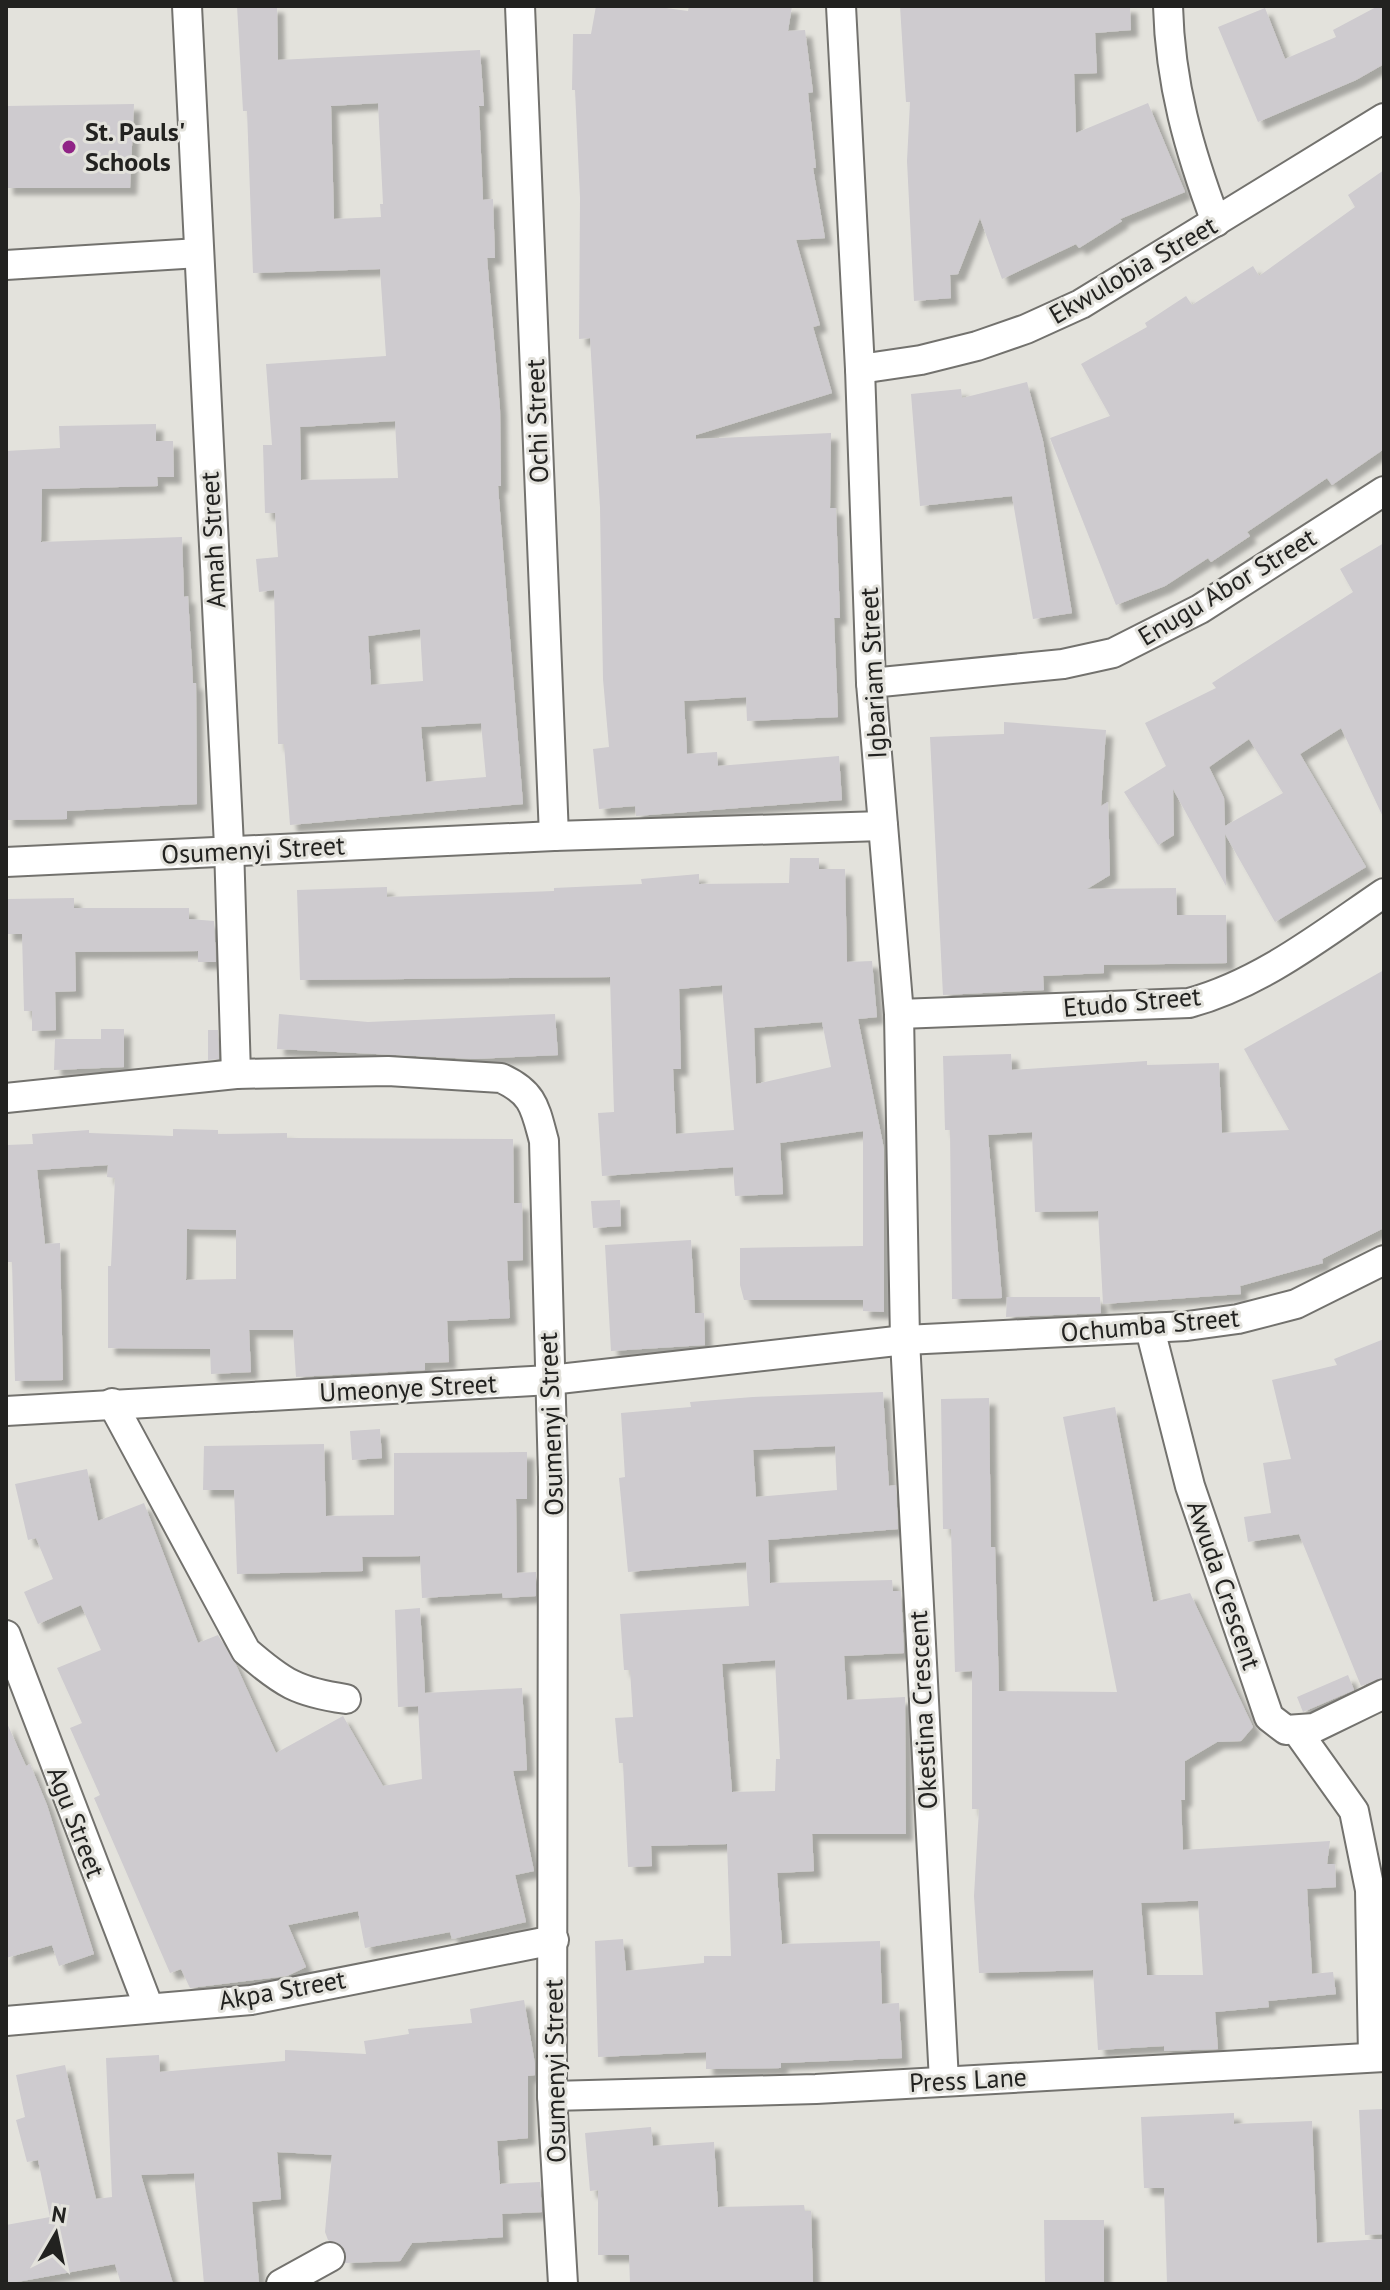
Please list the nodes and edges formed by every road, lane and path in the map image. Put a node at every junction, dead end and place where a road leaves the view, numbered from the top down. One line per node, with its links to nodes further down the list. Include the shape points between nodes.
1 (187, 6): 7 (street, Amah Street)
2 (520, 6): 13 (street, Ochi Street)
3 (841, 6): 9 (street, Igbariam Street)
4 (1168, 6): 6 (street, via 1176,101)
5 (1384, 118): 6 (street, Ekwulobia Street)
6 (1216, 222): 9 (street, Ekwulobia Street, via 1081,304 1026,329 921,360)
7 (199, 253): 8 (street); 14 (street, Amah Street)
8 (6, 265)
9 (860, 369): 11 (street, Igbariam Street)
10 (1384, 491): 11 (street, Enugu Abor Street, via 1200,609 1113,653 1063,664)
11 (871, 683): 12 (street, Igbariam Street)
12 (883, 826): 13 (street, Osumenyi Street); 17 (street, Igbariam Street)
13 (554, 836): 14 (street, Osumenyi Street)
14 (229, 852): 15 (street, Osumenyi Street); 18 (street, Amah Street)
15 (6, 862)
16 (1384, 893): 17 (street, Etudo Street, via 1282,962 1189,1003)
17 (899, 1014): 22 (street, Igbariam Street)
18 (236, 1074): 19 (street, Osumenyi Street); 23 (street, Osumenyi Street, via 475,1074 501,1078 525,1093 533,1102 544,1141)
19 (6, 1098)
20 (1384, 1260): 21 (street, Ochumba Street, via 1296,1304 1238,1319)
21 (1150, 1329): 22 (street, Ochumba Street); 29 (street, Awuda Crescent, via 1190,1486 1269,1717 1286,1730)
22 (905, 1340): 23 (street, Umeonye Street); 34 (street, Okestina Crescent)
23 (550, 1380): 24 (street, Umeonye Street); 30 (street, Osumenyi Street)
24 (112, 1403): 25 (street, Umeonye Street); 28 (street, via 246,1651 307,1694)
25 (6, 1411)
26 (6, 1635): 31 (street, Agu Street)
27 (1384, 1694): 29 (street)
28 (346, 1699)
29 (1297, 1731): 33 (street, Awuda Crescent, via 1354,1811 1370,1890)
30 (554, 1940): 31 (street, Akpa Street, via 251,2000); 35 (street, Osumenyi Street)
31 (149, 2008): 32 (street, Akpa Street)
32 (6, 2021)
33 (1378, 2057): 34 (street, Press Lane)
34 (944, 2081): 35 (street, Press Lane)
35 (552, 2096): 38 (street, Osumenyi Street)
36 (330, 2257): 37 (street)
37 (281, 2284)
38 (563, 2284)

